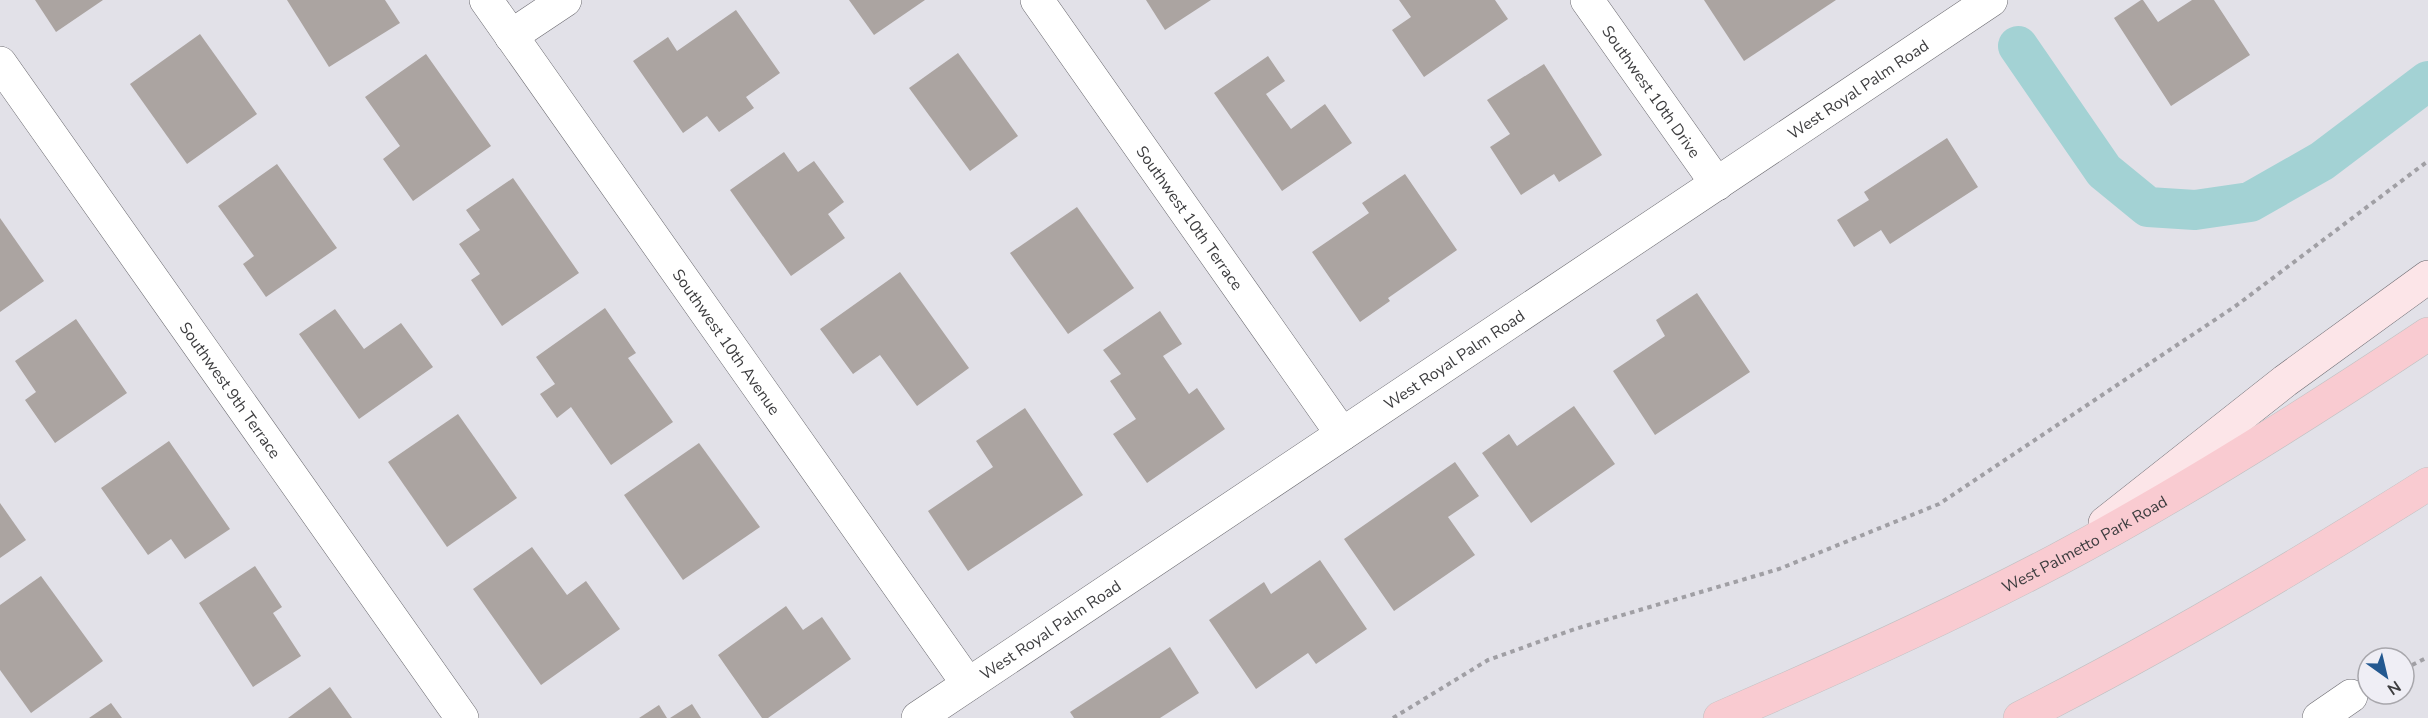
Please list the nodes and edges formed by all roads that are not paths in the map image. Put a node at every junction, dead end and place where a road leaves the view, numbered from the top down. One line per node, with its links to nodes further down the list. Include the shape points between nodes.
1 (486, 0): 6 (street, Southwest 10th Avenue)
2 (565, 0): 6 (street)
3 (1037, 0): 11 (street, Southwest 10th Terrace)
4 (1587, 0): 8 (street, Southwest 10th Drive)
5 (1991, 0): 8 (street, West Royal Palm Road)
6 (511, 36): 14 (street, Southwest 10th Avenue)
7 (0, 63): 16 (street, Southwest 9th Terrace)
8 (1717, 183): 11 (street, West Royal Palm Road)
9 (2428, 277): 13 (street, via 2285,381)
10 (2428, 334): 13 (main road, West Palmetto Park Road, via 2298,420)
11 (1342, 434): 14 (street, West Royal Palm Road)
12 (2428, 484): 19 (main road, via 2235,602 2108,674)
13 (2058, 560): 18 (main road, West Palmetto Park Road, via 1942,619)
14 (968, 684): 17 (street, West Royal Palm Road)
15 (2351, 696): 20 (street)
16 (462, 718)
17 (918, 718)
18 (1720, 718)
19 (2020, 718)
20 (2319, 718)

